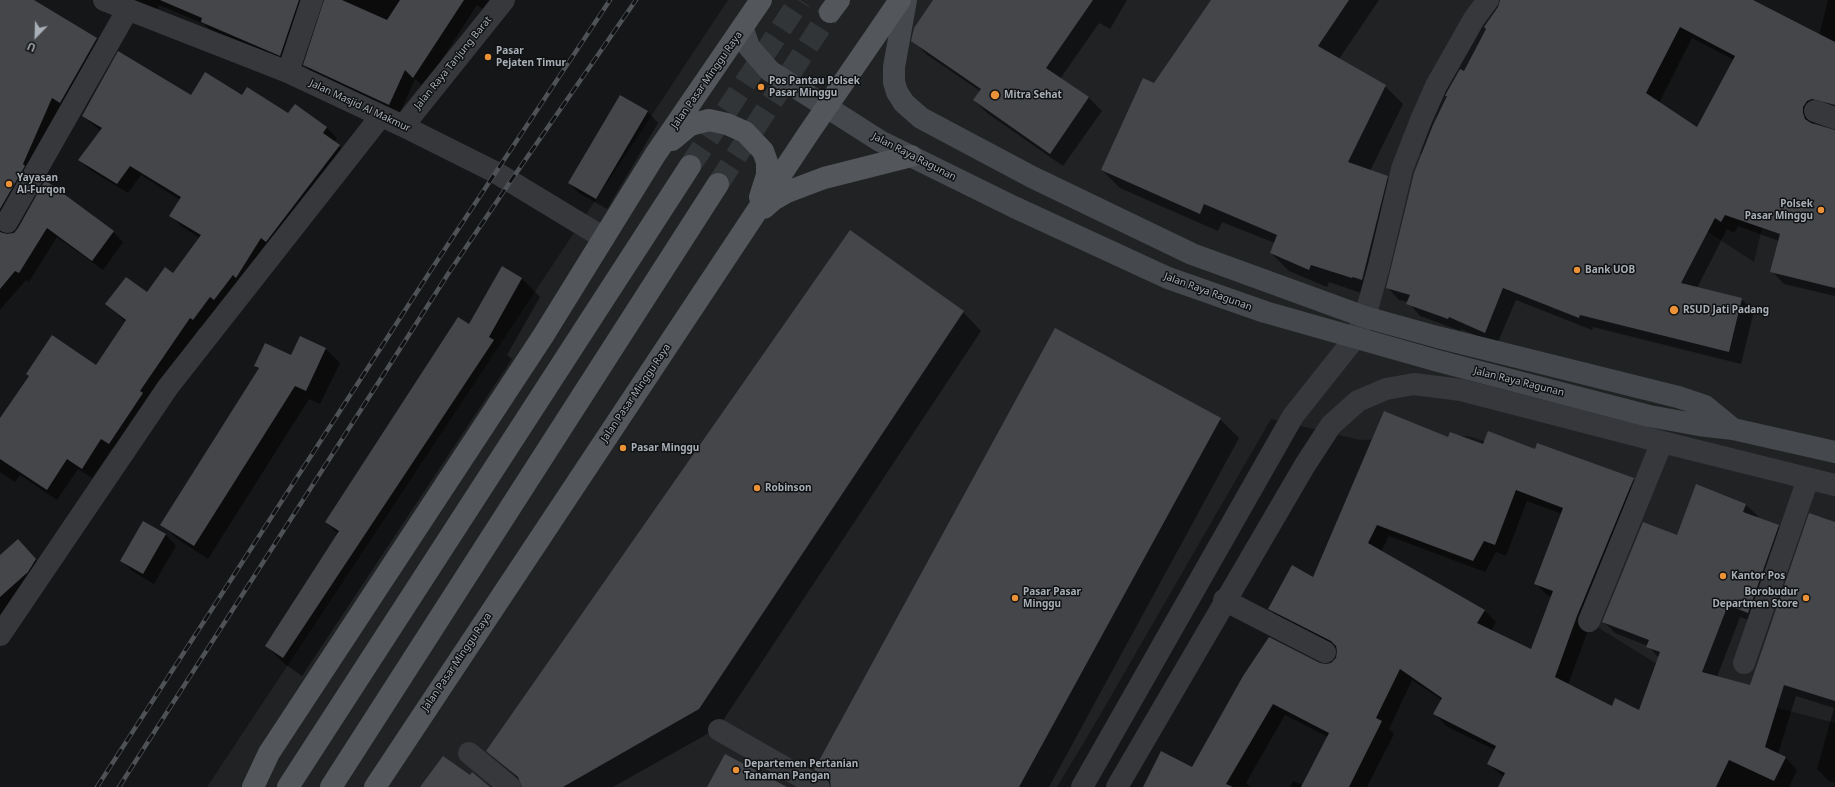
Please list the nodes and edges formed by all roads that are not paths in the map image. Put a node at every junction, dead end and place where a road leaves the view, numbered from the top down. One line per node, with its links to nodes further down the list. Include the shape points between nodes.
1 (104, 0): 8 (street, Jalan Masjid Al Makmur)
2 (312, 0): 10 (street)
3 (504, 0): 15 (street, Jalan Raya Tanjung Barat)
4 (761, 0): 9 (main road, Jalan Pasar Minggu Raya)
5 (900, 0): 11 (main road, Jalan Pasar Minggu Raya)
6 (906, 0): 23 (main road, Jalan Raya Ragunan, via 894,67 894,82 896,92 904,103 921,118 1032,177 1192,254)
7 (1488, 0): 23 (street, via 1474,19 1436,86 1402,169)
8 (128, 9): 10 (street, Jalan Masjid Al Makmur); 21 (street)
9 (743, 29): 11 (main road, Jalan Raya Ragunan, via 749,47 770,71); 16 (main road, Jalan Pasar Minggu Raya)
10 (288, 72): 13 (street, Jalan Masjid Al Makmur)
11 (826, 108): 17 (main road, Jalan Raya Ragunan, via 880,142); 20 (main road, Jalan Pasar Minggu Raya)
12 (1815, 111): 14 (street)
13 (381, 116): 15 (street, Jalan Masjid Al Makmur); 32 (street, via 168,387)
14 (1835, 118)
15 (402, 126): 22 (street, Jalan Masjid Al Makmur, via 495,172)
16 (655, 155): 20 (main road, via 690,125 709,120 745,132 763,151 767,162 767,175); 22 (main road, Jalan Pasar Minggu Raya)
17 (911, 156): 20 (main road, via 844,173 787,192 773,200); 24 (main road, Jalan Raya Ragunan, via 1168,278 1265,312)
18 (690, 166): 38 (main road)
19 (718, 184): 39 (main road)
20 (752, 220): 40 (main road, Jalan Pasar Minggu Raya)
21 (7, 222)
22 (604, 238): 37 (main road, Jalan Pasar Minggu Raya, via 543,336 281,734)
23 (1364, 317): 24 (street); 25 (main road, Jalan Raya Ragunan, via 1678,397 1705,406)
24 (1355, 338): 25 (main road, Jalan Raya Ragunan, via 1649,416); 43 (street, via 1293,416)
25 (1733, 428): 27 (main road, Jalan Raya Ragunan)
26 (1662, 442): 28 (street); 30 (street, via 1461,390 1414,384 1386,389 1358,401 1331,425); 31 (street)
27 (1835, 452)
28 (1808, 479): 29 (street); 34 (street)
29 (1835, 485)
30 (1224, 600): 33 (street); 44 (street)
31 (1589, 621)
32 (0, 635)
33 (1325, 652)
34 (1744, 663)
35 (719, 730): 42 (street)
36 (469, 753): 41 (street)
37 (253, 787)
38 (288, 787)
39 (331, 787)
40 (375, 787)
41 (510, 787)
42 (819, 787)
43 (1082, 787)
44 (1117, 787)

